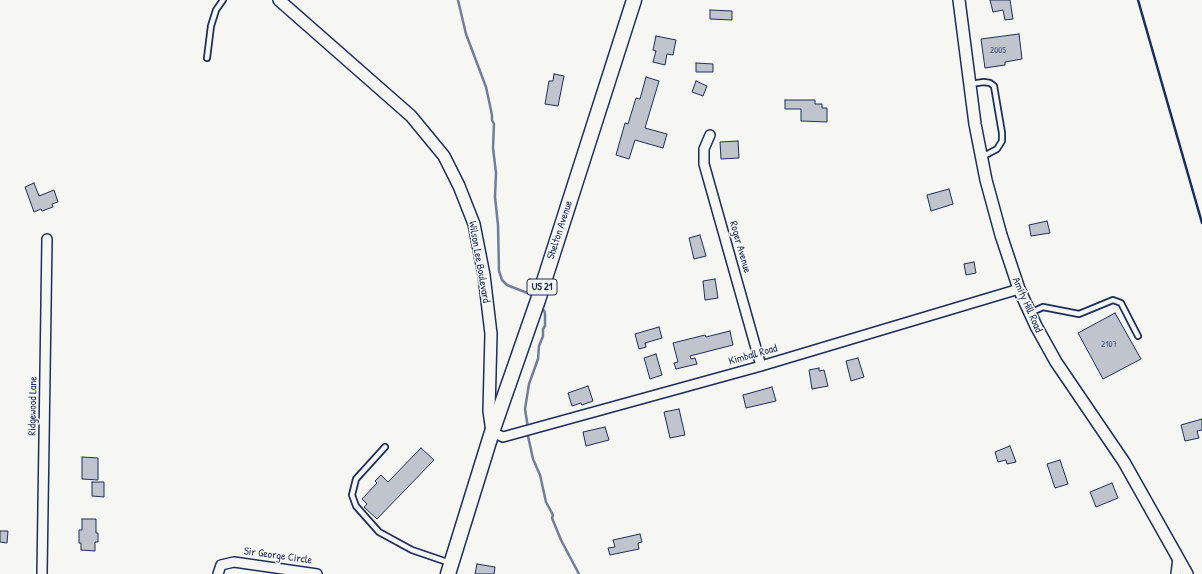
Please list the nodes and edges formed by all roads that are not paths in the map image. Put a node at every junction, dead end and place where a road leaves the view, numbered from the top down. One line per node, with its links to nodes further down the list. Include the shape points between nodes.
1 (223, 0): 5 (lane, via 216,10 211,26)
2 (279, 0): 14 (street, Wilson Lee Boulevard, via 411,116 444,156 456,180 474,224 484,275 491,334 489,412)
3 (634, 0): 14 (main road, Shelton Avenue / US 21, via 538,300)
4 (959, 0): 6 (street, Amity Hill Road)
5 (207, 58)
6 (970, 84): 8 (street, Amity Hill Road); 8 (lane, via 984,82 994,86 1001,126 1002,141 997,149)
7 (710, 135): 13 (street, Roger Avenue, via 704,149 704,164)
8 (982, 157): 10 (street, Amity Hill Road, via 1001,235)
9 (48, 239): 18 (street, Ridgewood Lane)
10 (1019, 289): 11 (street, Amity Hill Road); 13 (street, Kimball Road)
11 (1030, 313): 12 (lane, via 1043,307 1079,314 1113,300 1121,303); 16 (street, Amity Hill Road, via 1056,362 1124,462)
12 (1138, 336)
13 (761, 366): 14 (street, Kimball Road, via 503,437)
14 (492, 432): 17 (main road, Shelton Avenue / US 21)
15 (385, 447): 17 (lane, via 356,479 352,495 356,506 379,532)
16 (1178, 558): 21 (street); 22 (street, Amity Hill Road)
17 (450, 568)
18 (42, 574)
19 (218, 574): 20 (street, Sir George Circle, via 221,565 234,562)
20 (317, 574)
21 (1176, 574)
22 (1187, 574)

